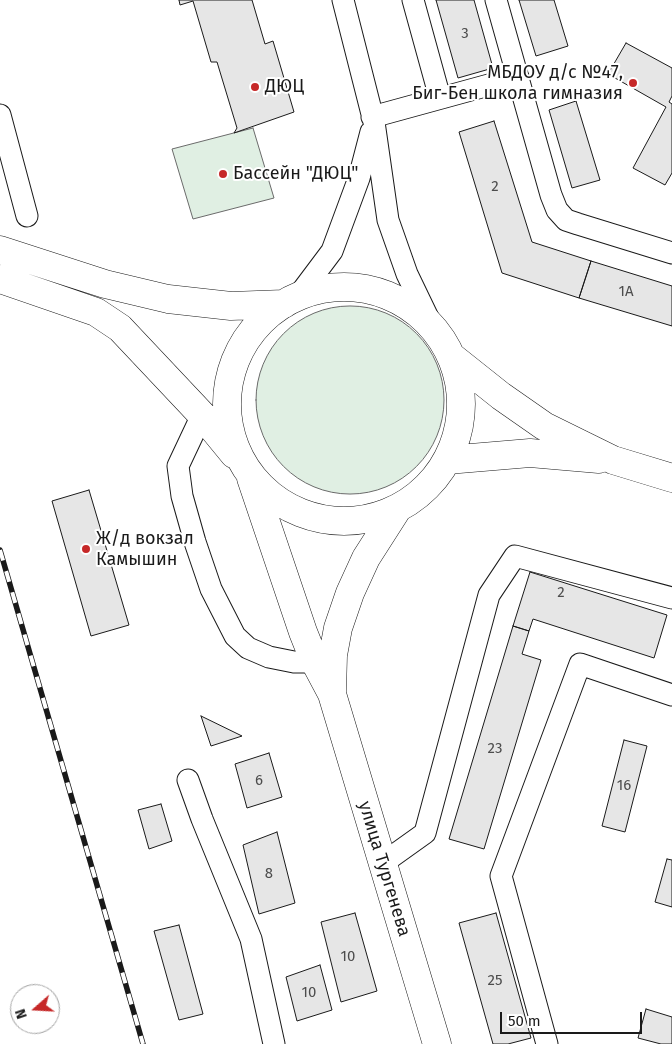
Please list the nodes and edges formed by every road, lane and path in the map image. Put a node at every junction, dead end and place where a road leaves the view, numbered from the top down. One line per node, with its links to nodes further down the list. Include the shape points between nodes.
1 (344, 0): 7 (street)
2 (413, 0): 5 (street)
3 (496, 0): 4 (street)
4 (518, 76): 5 (street); 10 (street, via 557,210 566,220)
5 (440, 98): 7 (street)
6 (0, 115): 8 (street)
7 (373, 120): 12 (street, via 359,178 332,251); 13 (street, via 388,220 407,274)
8 (27, 216)
9 (0, 250): 12 (main road, via 105,284 168,299 231,306)
10 (672, 254)
11 (0, 279): 15 (main road, via 96,312 120,328)
12 (292, 299): 13 (main road, via 339,287 360,288 402,302); 18 (main road, via 264,319 248,338 233,369 228,414 234,443)
13 (433, 328): 14 (main road)
14 (452, 357): 16 (main road, via 458,377 461,411 455,442); 17 (main road, via 544,426)
15 (202, 415): 18 (main road); 22 (street, via 178,466 194,542 211,589 235,636 248,648 269,657)
16 (447, 460): 17 (main road, via 530,453); 20 (main road, via 430,484)
17 (613, 460): 19 (main road)
18 (246, 471): 20 (main road, via 283,503 319,518 354,520); 22 (main road)
19 (672, 478)
20 (398, 508): 23 (main road, via 366,558 350,594 338,628)
21 (672, 598): 26 (street, via 515,556 488,595 425,834)
22 (315, 662): 23 (main road)
23 (332, 694): 26 (main road, улица Тургенева)
24 (672, 696): 29 (street, via 580,664 501,876)
25 (188, 780): 27 (street, via 251,939)
26 (382, 863): 28 (main road, улица Тургенева)
27 (274, 1044)
28 (437, 1044)
29 (547, 1044)

